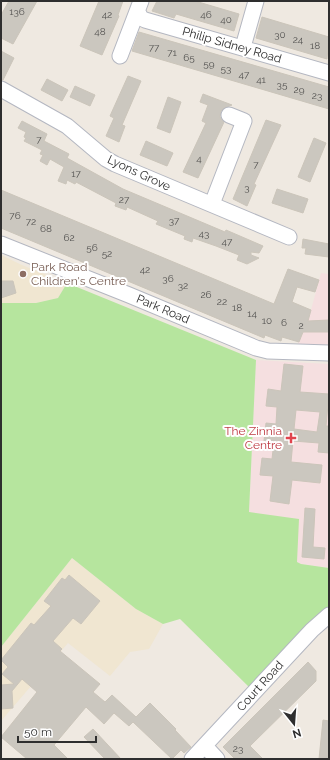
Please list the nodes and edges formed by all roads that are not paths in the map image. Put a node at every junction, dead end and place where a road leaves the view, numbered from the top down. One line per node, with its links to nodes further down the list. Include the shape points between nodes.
1 (256, 1): 3 (street)
2 (140, 7): 3 (street, Philip Sidney Road, via 141,18 145,20); 4 (street)
3 (244, 47): 5 (street, Philip Sidney Road)
4 (120, 56)
5 (329, 73)
6 (1, 89): 8 (street, Lyons Grove, via 67,126 115,164)
7 (229, 115): 8 (street, via 244,121)
8 (212, 204): 9 (street, Lyons Grove)
9 (290, 236)
10 (1, 244): 11 (street, Park Road, via 256,348 268,351)
11 (329, 353)
12 (329, 615): 13 (street, Court Road, via 312,630)
13 (205, 746): 14 (street, Court Road); 15 (street)
14 (192, 759)
15 (217, 759)

